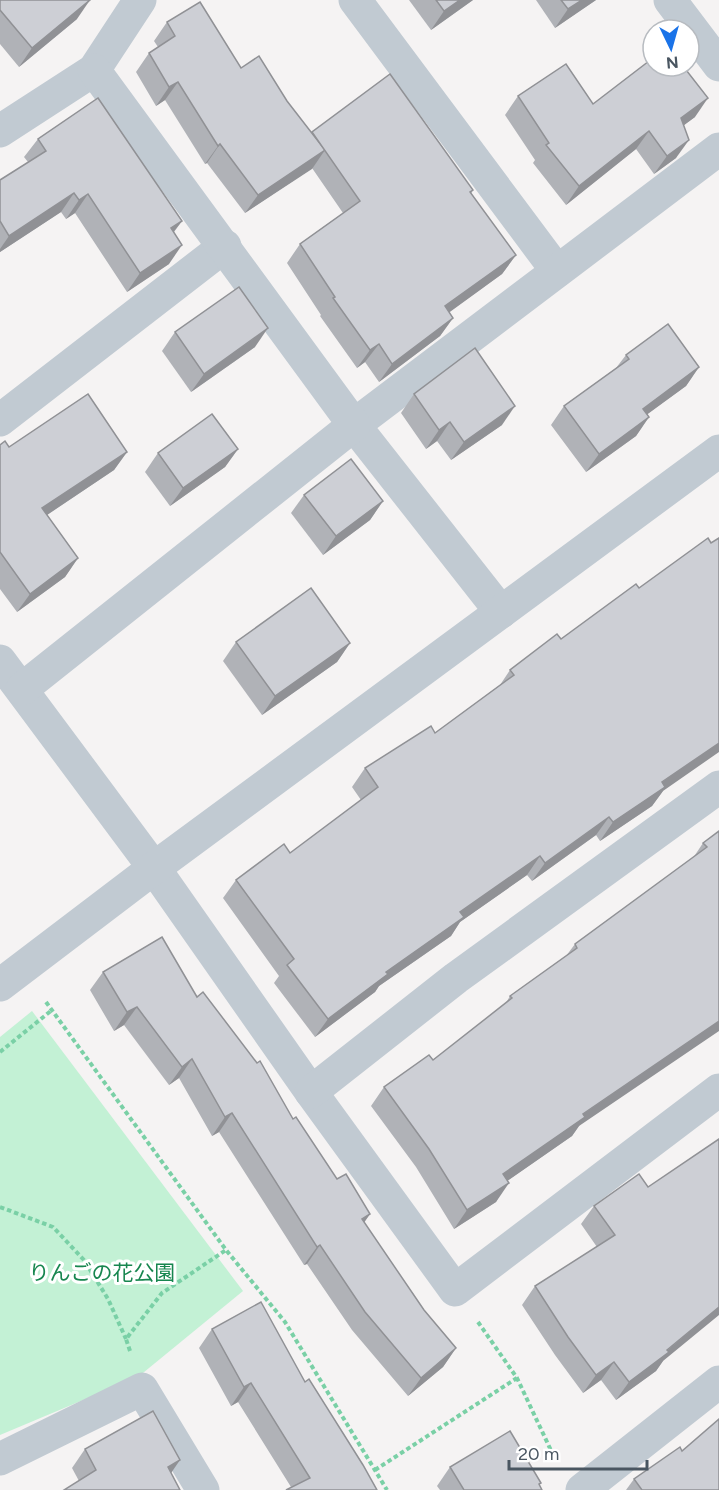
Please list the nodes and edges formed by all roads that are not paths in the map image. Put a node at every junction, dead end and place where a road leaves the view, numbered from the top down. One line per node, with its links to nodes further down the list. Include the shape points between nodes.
1 (140, 0): 5 (street)
2 (355, 0): 9 (street)
3 (670, 0): 4 (street)
4 (719, 65)
5 (94, 70): 6 (street); 8 (street)
6 (0, 131)
7 (719, 149): 9 (street)
8 (225, 246): 10 (street); 11 (street)
9 (557, 271): 11 (street)
10 (0, 420)
11 (354, 424): 13 (street); 15 (street)
12 (719, 451): 13 (street)
13 (501, 612): 17 (street)
14 (0, 661): 15 (street)
15 (22, 689): 17 (street)
16 (719, 787): 20 (street, via 456,978)
17 (153, 868): 18 (street); 20 (street)
18 (11, 977)
19 (719, 1090): 20 (street, via 455,1290)
20 (311, 1092)
21 (719, 1382): 24 (street)
22 (0, 1459): 23 (street, via 142,1389)
23 (203, 1490)
24 (582, 1490)

